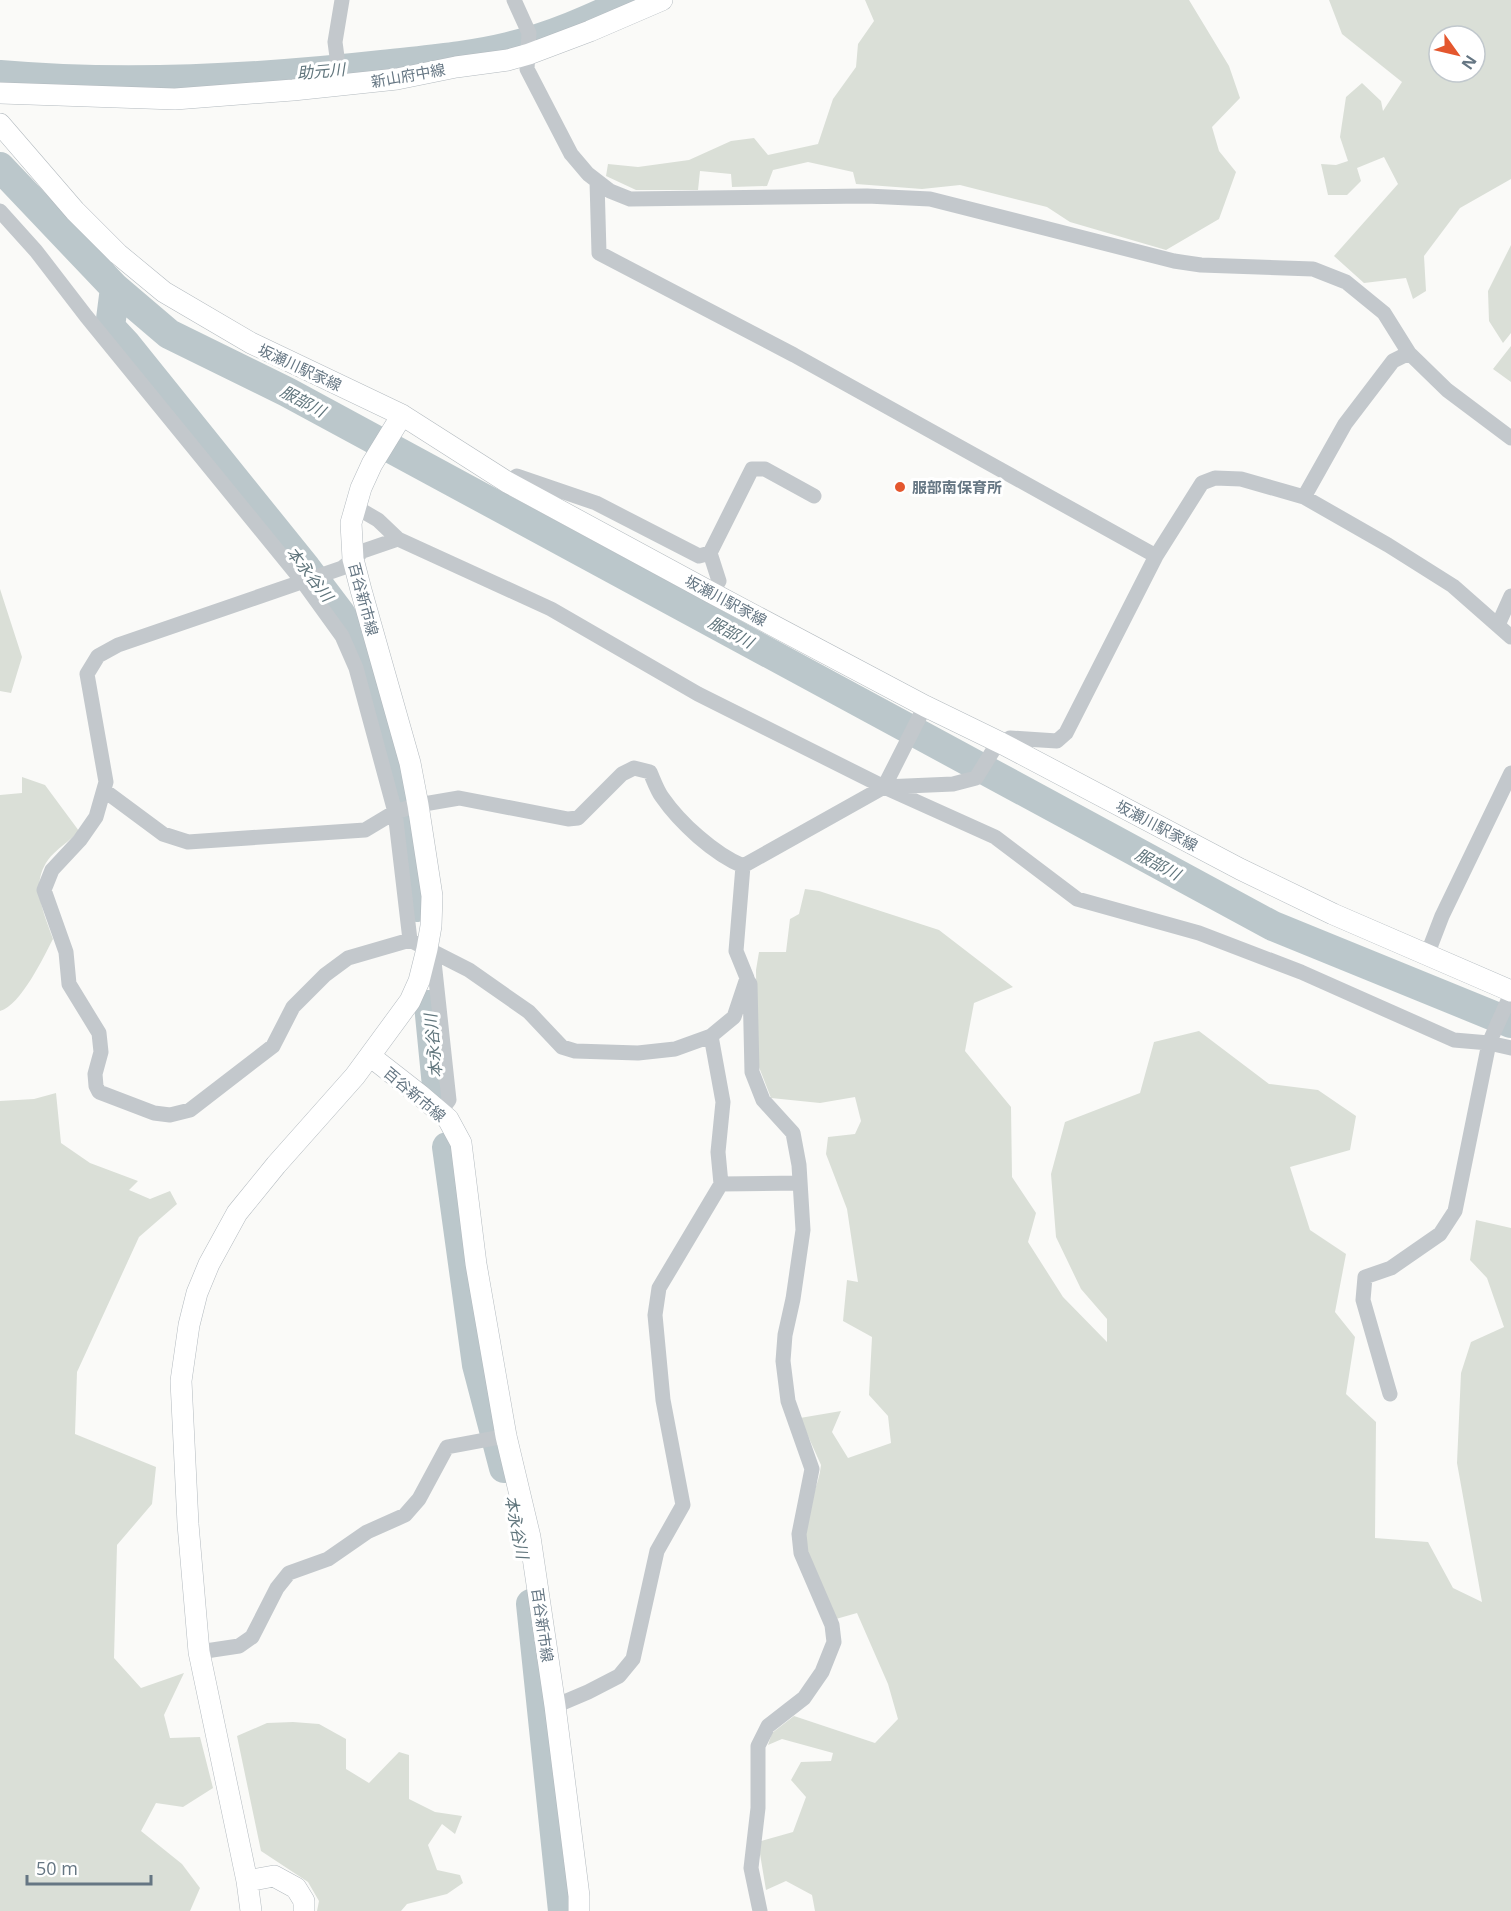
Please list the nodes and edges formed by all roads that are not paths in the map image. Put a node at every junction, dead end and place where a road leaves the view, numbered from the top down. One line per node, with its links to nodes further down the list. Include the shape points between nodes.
1 (342, 0): 5 (street, via 335,42)
2 (514, 0): 4 (street)
3 (662, 0): 4 (main road, 新山府中線, via 590,31)
4 (529, 44): 5 (main road, 新山府中線, via 508,60); 8 (street, via 527,69 571,154)
5 (335, 85): 6 (main road, 新山府中線, via 175,99)
6 (0, 93)
7 (0, 124): 11 (main road, 坂瀬川駅家線, via 75,211 164,292 251,343)
8 (597, 181): 10 (street, via 630,199 930,199 1174,261 1313,269 1346,282 1366,297 1384,313); 19 (street, via 599,253 804,361)
9 (0, 211): 21 (street)
10 (1409, 353): 12 (street, via 1447,390); 15 (street, via 1392,361 1345,424)
11 (402, 415): 13 (main road, 坂瀬川駅家線); 16 (main road, 百谷新市線, via 372,464)
12 (1511, 438)
13 (507, 482): 18 (street, via 517,476 596,503 699,556); 22 (main road, 坂瀬川駅家線)
14 (814, 496): 18 (street, via 765,469 752,469)
15 (1304, 496): 19 (street, via 1241,479 1215,477 1202,483); 24 (street, via 1453,586)
16 (354, 506): 17 (street); 20 (main road, 百谷新市線)
17 (398, 538): 20 (street, via 363,551); 29 (street, via 551,609 698,694)
18 (710, 553): 22 (street, via 719,581)
19 (1156, 556): 27 (street, via 1066,733 1057,741 1010,738)
20 (347, 564): 21 (street); 31 (main road, 百谷新市線, via 410,763)
21 (303, 582): 30 (street, via 117,645 98,656 87,674); 32 (street, via 342,636 356,668)
22 (712, 593): 26 (main road, 坂瀬川駅家線)
23 (1511, 596): 24 (street)
24 (1498, 625): 25 (street)
25 (1511, 637)
26 (922, 711): 27 (main road, 坂瀬川駅家線); 29 (street)
27 (996, 750): 29 (street, via 976,778 953,784); 35 (main road, 坂瀬川駅家線, via 1333,914)
28 (1511, 773): 35 (street)
29 (884, 787): 33 (street); 39 (street, via 995,837 1077,899 1199,933 1301,972 1454,1040)
30 (105, 791): 32 (street, via 164,834 188,842 365,830); 34 (street, via 96,817 52,870 44,890 66,952 69,984 99,1033 101,1052 95,1074 99,1092 154,1113 170,1115 190,1110 273,1046 293,1007 348,958)
31 (418, 805): 32 (street); 33 (street, via 459,798 578,818 622,774 634,768 650,772 660,795 678,818 728,859); 34 (main road, 百谷新市線, via 432,896 431,926)
32 (395, 812): 34 (street)
33 (743, 866): 36 (street, via 736,951)
34 (423, 947): 38 (street, via 478,976 529,1012 562,1047 638,1053 675,1049); 41 (main road, 百谷新市線, via 419,981 411,1001); 42 (street, via 449,1100)
35 (1427, 955): 37 (main road, 坂瀬川駅家線)
36 (747, 978): 38 (street, via 734,1017); 43 (street, via 752,1072 763,1100 793,1133)
37 (1510, 996): 39 (street)
38 (711, 1036): 44 (street, via 723,1102 718,1152)
39 (1493, 1037): 40 (street); 45 (street, via 1455,1211 1440,1234 1391,1268 1365,1277 1363,1300)
40 (1511, 1048)
41 (370, 1056): 42 (main road, 百谷新市線); 47 (main road, via 237,1213 197,1293 182,1381)
42 (440, 1112): 46 (main road, 百谷新市線, via 462,1143 476,1264)
43 (800, 1183): 44 (street); 53 (street, via 803,1230 783,1361 788,1401 812,1469 799,1534 801,1553 832,1625 834,1642 822,1672 804,1698 768,1726 758,1746 758,1808 751,1868)
44 (721, 1184): 48 (street, via 658,1288 655,1315 663,1400 683,1505 657,1551 633,1659 619,1676)
45 (1389, 1394)
46 (506, 1436): 47 (street, via 447,1447 419,1499 405,1515 367,1532 328,1559 290,1573 277,1588 252,1636 239,1646); 48 (main road, 百谷新市線, via 530,1537)
47 (199, 1652): 49 (main road)
48 (555, 1706): 52 (main road, 百谷新市線)
49 (247, 1881): 50 (main road); 51 (main road, via 274,1876 296,1888 304,1901)
50 (251, 1911)
51 (304, 1911)
52 (579, 1911)
53 (760, 1911)

